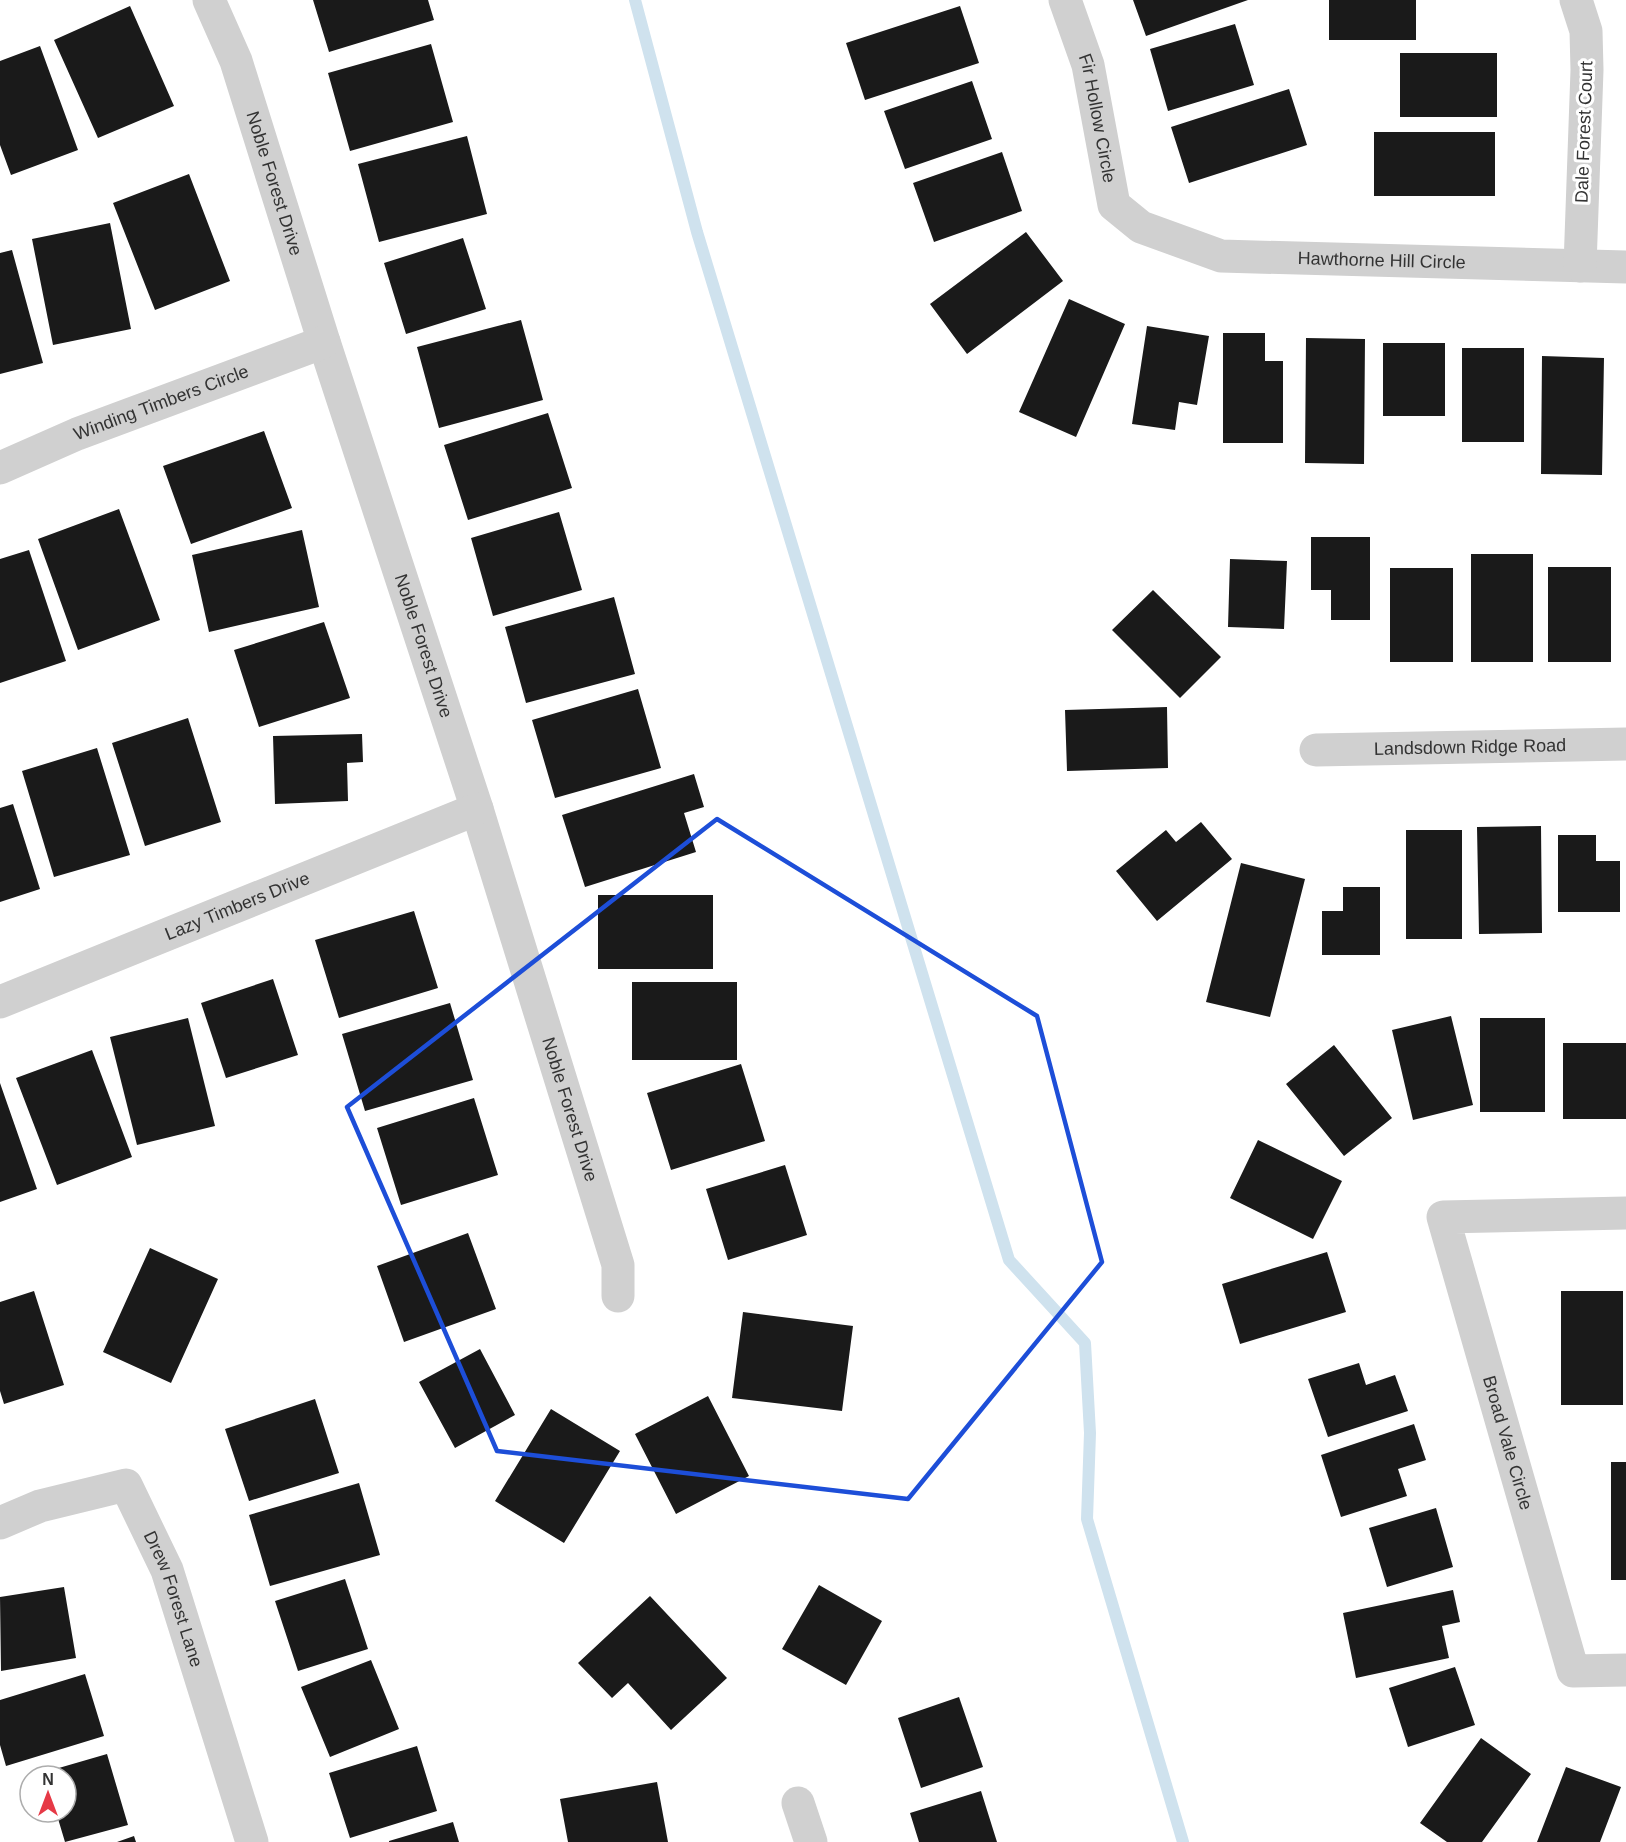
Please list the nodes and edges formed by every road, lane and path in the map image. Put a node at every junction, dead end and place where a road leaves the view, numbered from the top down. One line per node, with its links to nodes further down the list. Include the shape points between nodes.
1 (209, 0): 7 (street, Noble Forest Drive, via 236,61)
2 (1065, 0): 4 (street, Fir Hollow Circle, via 1088,65 1114,205)
3 (1576, 0): 5 (street, Dale Forest Court, via 1586,31 1587,70)
4 (1141, 227): 5 (street, Hawthorne Hill Circle, via 1221,256)
5 (1580, 266): 6 (street, Hawthorne Hill Circle)
6 (1626, 267)
7 (324, 342): 8 (street, Winding Timbers Circle, via 77,434); 11 (street, Noble Forest Drive)
8 (0, 468)
9 (1626, 744): 10 (street, Landsdown Ridge Road)
10 (1316, 750)
11 (477, 809): 12 (street, Lazy Timbers Drive); 14 (street, Noble Forest Drive, via 618,1265)
12 (0, 1002)
13 (1626, 1213): 16 (street, Broad Vale Circle, via 1443,1218 1573,1671)
14 (618, 1296)
15 (0, 1522): 18 (street, Drew Forest Lane, via 40,1506 126,1485 167,1570)
16 (1626, 1670)
17 (798, 1803): 19 (street)
18 (252, 1842)
19 (811, 1842)

